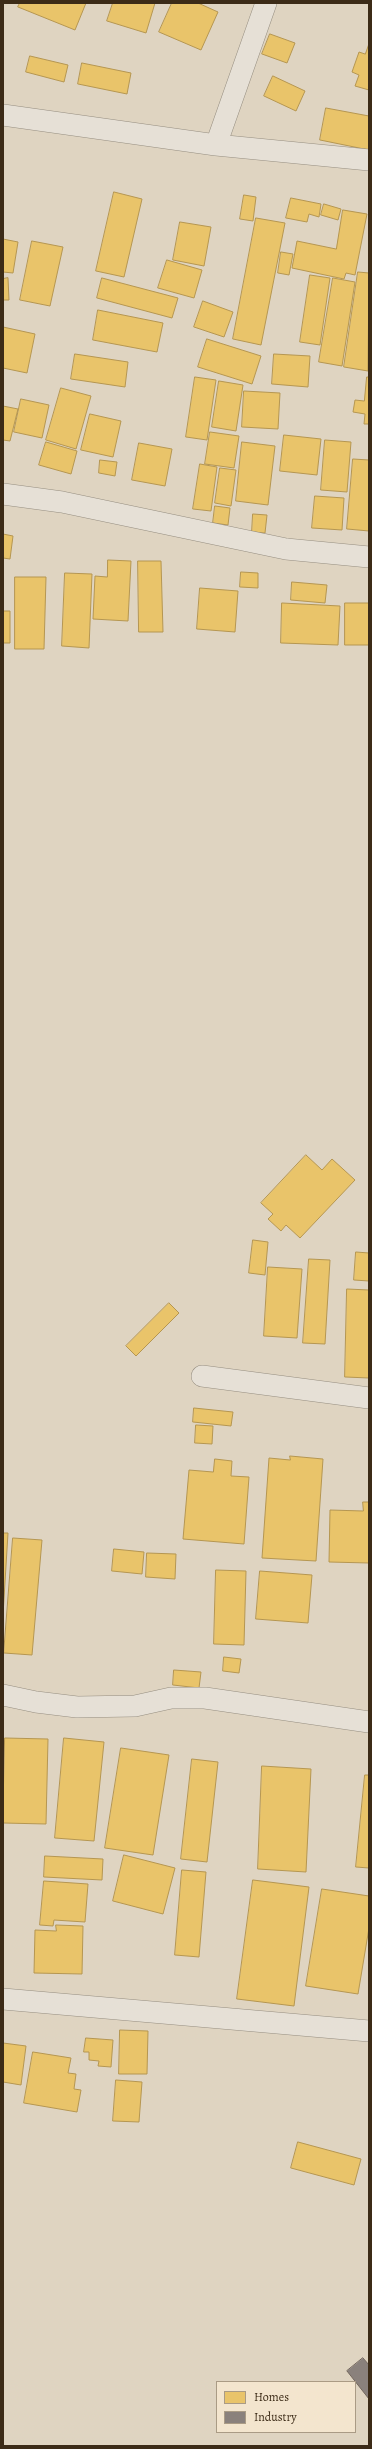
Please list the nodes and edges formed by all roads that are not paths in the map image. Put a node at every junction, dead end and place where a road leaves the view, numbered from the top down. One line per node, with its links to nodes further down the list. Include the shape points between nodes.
1 (266, 3): 3 (street)
2 (3, 115): 3 (street)
3 (216, 145): 4 (street)
4 (369, 160)
5 (3, 494): 6 (street, via 62,502 286,549)
6 (369, 557)
7 (202, 1376): 8 (street)
8 (369, 1398)
9 (3, 1694): 10 (street, via 36,1702 77,1706 135,1706 171,1698 205,1698)
10 (369, 1722)
11 (3, 1999): 12 (street)
12 (369, 2031)

